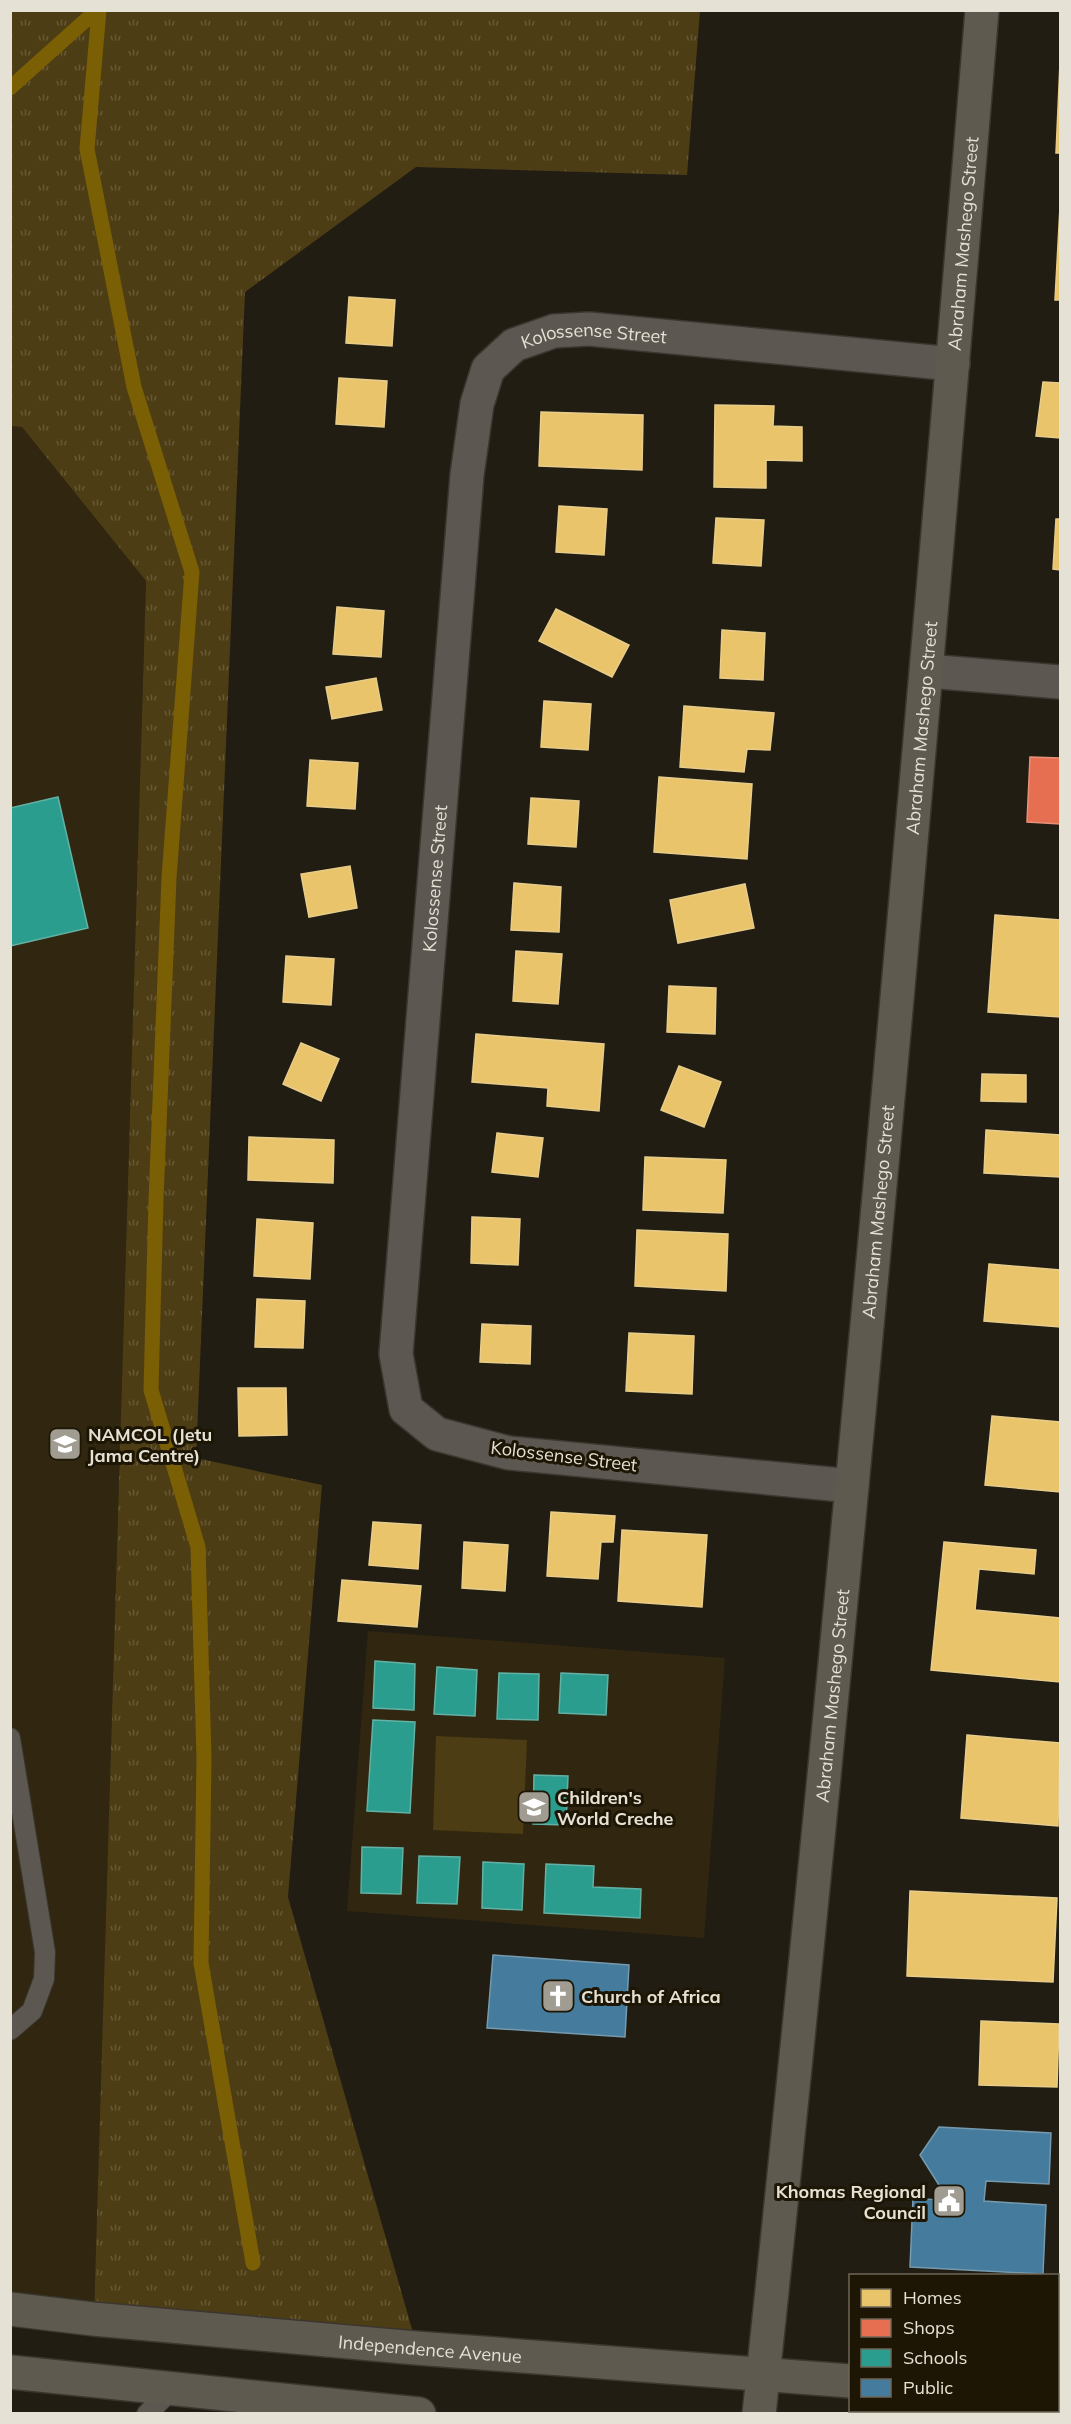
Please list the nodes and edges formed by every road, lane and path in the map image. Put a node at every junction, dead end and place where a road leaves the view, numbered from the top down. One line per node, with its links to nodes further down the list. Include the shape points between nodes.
1 (982, 10): 2 (main road, Abraham Mashego Street)
2 (953, 364): 3 (main road, Abraham Mashego Street); 5 (street, Kolossense Street, via 589,329 554,331 514,345 488,369 477,404 467,475 396,1354 406,1409 437,1434 509,1453)
3 (927, 671): 4 (street); 5 (main road, Abraham Mashego Street)
4 (1060, 682)
5 (852, 1486): 10 (main road, Abraham Mashego Street)
6 (10, 1738): 7 (lane, via 45,1952 44,1979 32,2011)
7 (10, 2030)
8 (10, 2309): 10 (main road, Independence Avenue, via 416,2348)
9 (10, 2372): 12 (main road)
10 (763, 2375): 11 (main road, Independence Avenue); 16 (main road, Abraham Mashego Street)
11 (849, 2381)
12 (174, 2388): 13 (main road); 14 (lane)
13 (277, 2406): 15 (main road)
14 (147, 2414)
15 (419, 2414)
16 (759, 2414)

